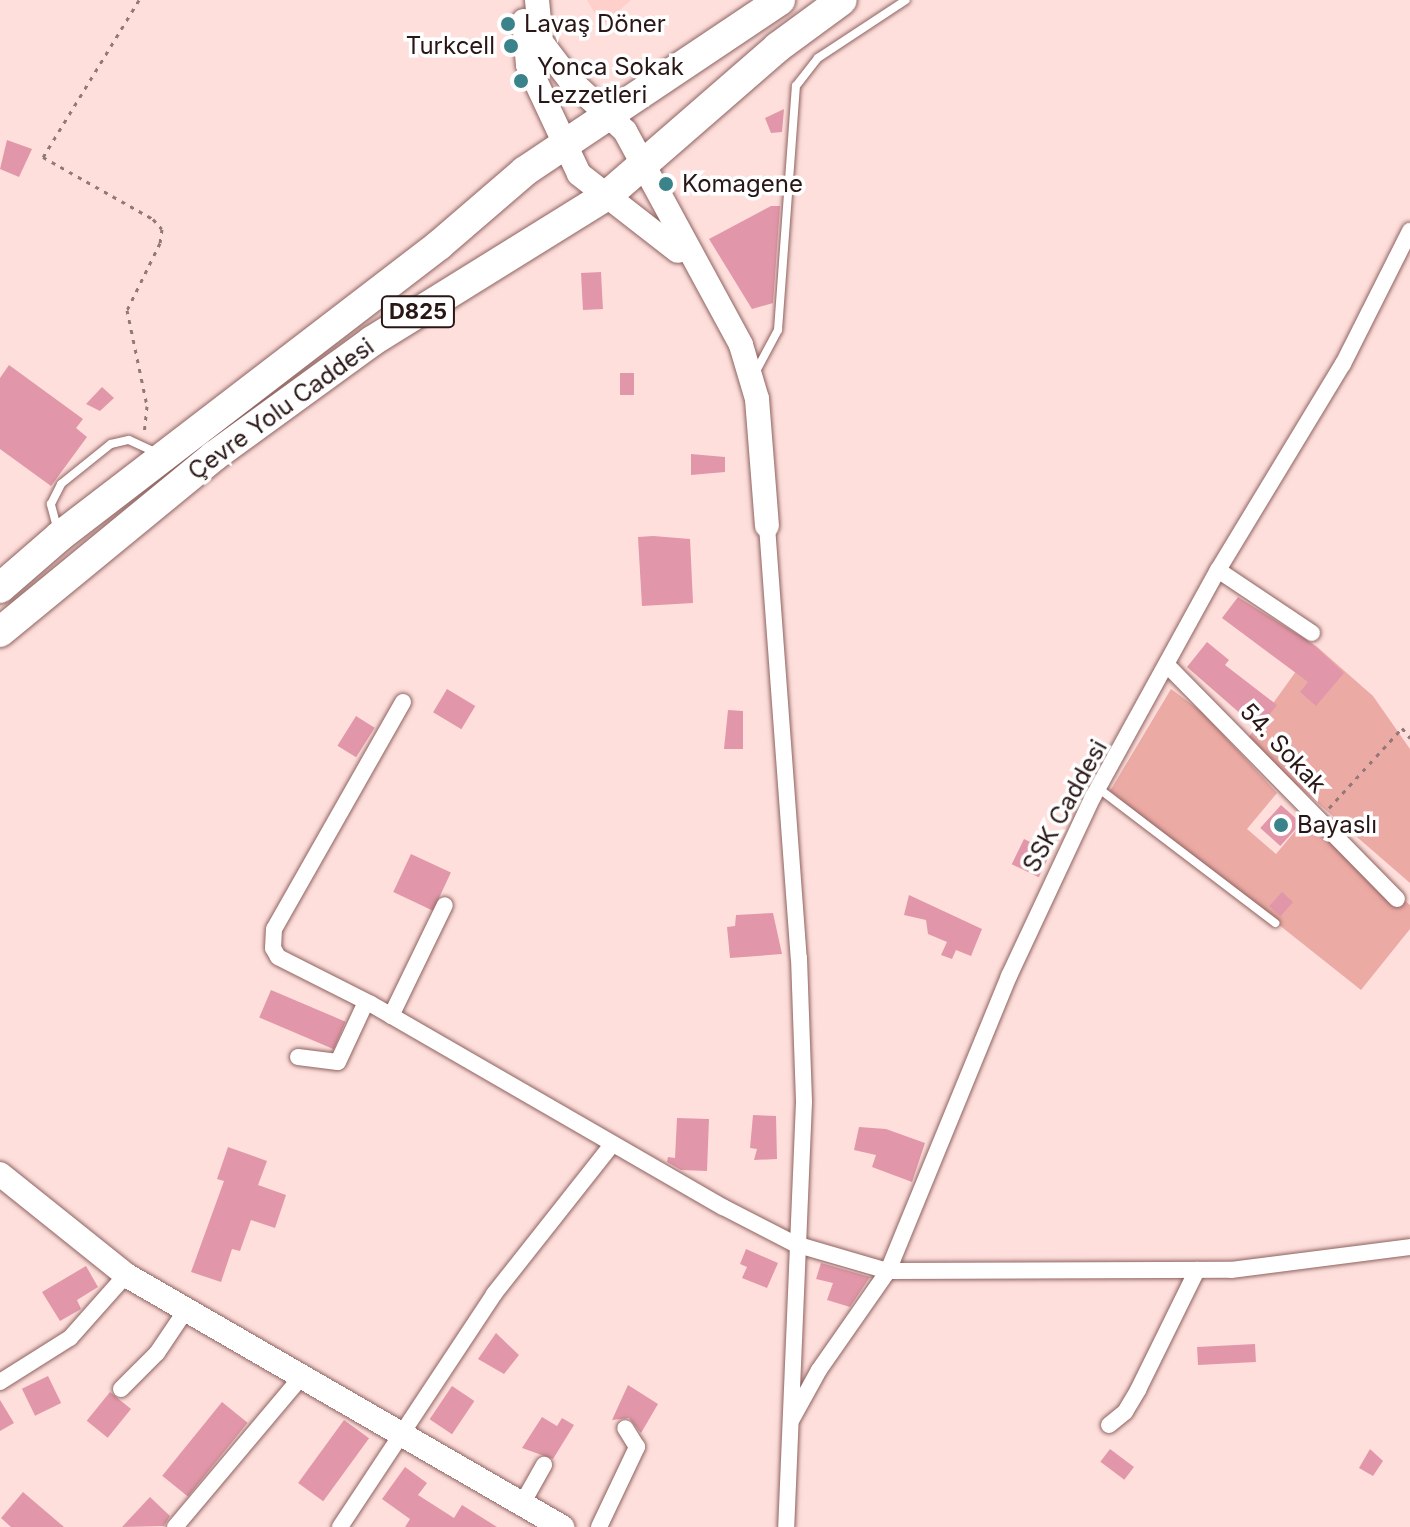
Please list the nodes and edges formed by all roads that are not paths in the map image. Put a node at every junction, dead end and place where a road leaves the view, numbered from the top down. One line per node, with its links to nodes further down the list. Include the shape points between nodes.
1 (534, 0): 5 (street, via 541,42 570,80); 6 (street, via 524,22 528,65)
2 (780, 0): 5 (highway, Çevre Yolu Caddesi / D825)
3 (842, 0): 7 (highway, Çevre Yolu Caddesi / D825, via 778,47)
4 (906, 0): 11 (lane, via 818,58 796,86 778,330)
5 (610, 113): 6 (highway, Çevre Yolu Caddesi / D825); 7 (street)
6 (565, 145): 8 (street, via 579,174); 12 (highway, Çevre Yolu Caddesi / D825)
7 (644, 164): 8 (highway, Çevre Yolu Caddesi / D825); 10 (street)
8 (609, 194): 10 (street, via 668,239); 17 (highway, Çevre Yolu Caddesi / D825, via 372,341 214,456)
9 (1410, 231): 15 (street, SSK Caddesi, via 1343,364)
10 (705, 284): 11 (street, via 741,345)
11 (751, 381): 13 (street)
12 (153, 450): 14 (highway, Çevre Yolu Caddesi / D825); 14 (lane, via 111,444 61,484 51,504)
13 (767, 526): 30 (street, via 800,972 804,1102)
14 (60, 536): 16 (highway, Çevre Yolu Caddesi / D825)
15 (1218, 570): 18 (street); 19 (street, SSK Caddesi)
16 (0, 588)
17 (0, 632)
18 (1312, 633)
19 (1167, 665): 21 (street, SSK Caddesi); 22 (street, 54. Sokak)
20 (403, 702): 25 (street, via 274,929 278,957)
21 (1098, 788): 24 (lane); 33 (street, SSK Caddesi, via 1027,935)
22 (1397, 899)
23 (445, 905): 26 (street)
24 (1275, 923)
25 (366, 1002): 26 (street); 27 (street, via 338,1062)
26 (391, 1016): 28 (street)
27 (298, 1057)
28 (611, 1146): 30 (street); 42 (street, via 494,1294)
29 (0, 1174): 34 (street)
30 (795, 1244): 33 (street); 39 (street)
31 (1410, 1247): 32 (street, via 1350,1258)
32 (1197, 1270): 33 (street); 40 (street, via 1138,1390 1125,1412)
33 (888, 1271): 39 (street, SSK Caddesi, via 819,1370)
34 (126, 1275): 35 (street); 37 (street, via 70,1338)
35 (186, 1310): 36 (street); 38 (street, via 157,1353)
36 (302, 1376): 42 (street); 45 (street)
37 (0, 1382)
38 (121, 1389)
39 (792, 1419): 49 (street)
40 (1109, 1425)
41 (625, 1428): 48 (street, via 637,1447)
42 (403, 1434): 44 (street); 46 (street)
43 (544, 1465): 44 (street)
44 (522, 1504): 47 (street)
45 (175, 1527)
46 (340, 1527)
47 (562, 1527)
48 (599, 1527)
49 (786, 1527)

